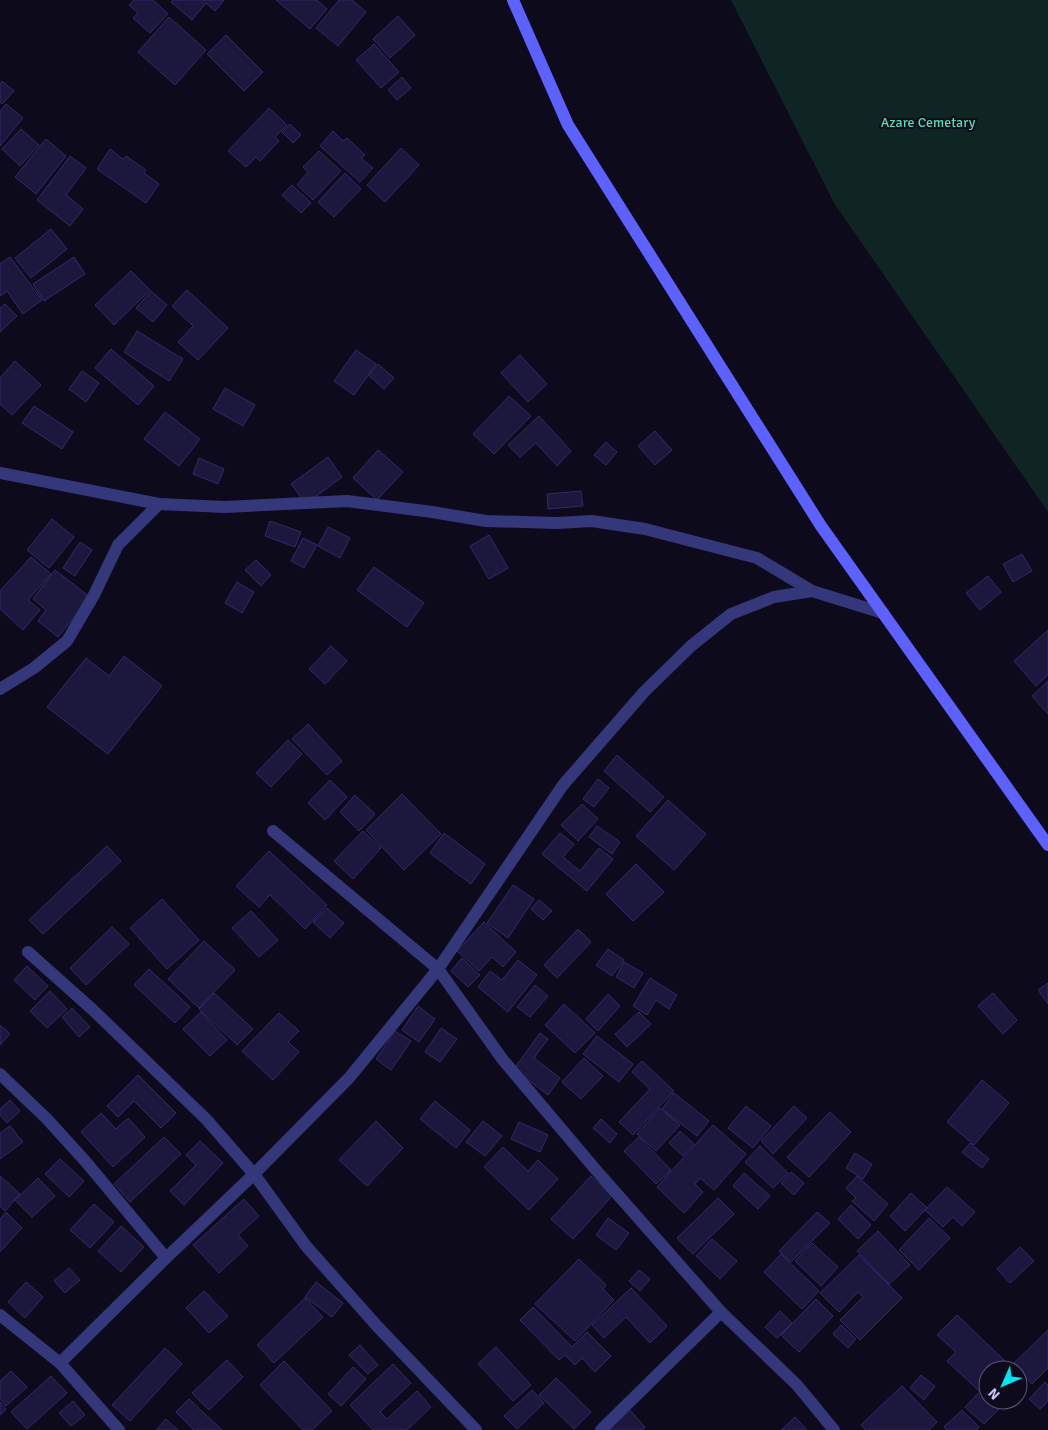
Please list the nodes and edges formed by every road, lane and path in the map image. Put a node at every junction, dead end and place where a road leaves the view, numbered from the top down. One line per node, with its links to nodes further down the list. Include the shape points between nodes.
1 (513, 0): 5 (street, via 568,126 822,526)
2 (0, 473): 3 (street)
3 (159, 504): 4 (street, via 225,507 347,501 486,521 592,521 645,529 757,558); 6 (street, via 118,545 68,641)
4 (812, 591): 5 (street); 10 (street, via 774,597 731,614 691,646 644,692 563,785)
5 (883, 613): 8 (street)
6 (0, 689)
7 (273, 831): 10 (street)
8 (1048, 845)
9 (28, 952): 12 (street, via 206,1120)
10 (438, 969): 12 (street, via 349,1078); 14 (street, via 504,1060)
11 (0, 1074): 13 (street, via 86,1162)
12 (254, 1174): 13 (street); 18 (street, via 306,1246)
13 (166, 1258): 16 (street)
14 (721, 1312): 19 (street); 20 (street, via 797,1385)
15 (2, 1318): 16 (street)
16 (60, 1363): 17 (street)
17 (119, 1430)
18 (476, 1430)
19 (601, 1430)
20 (834, 1430)

